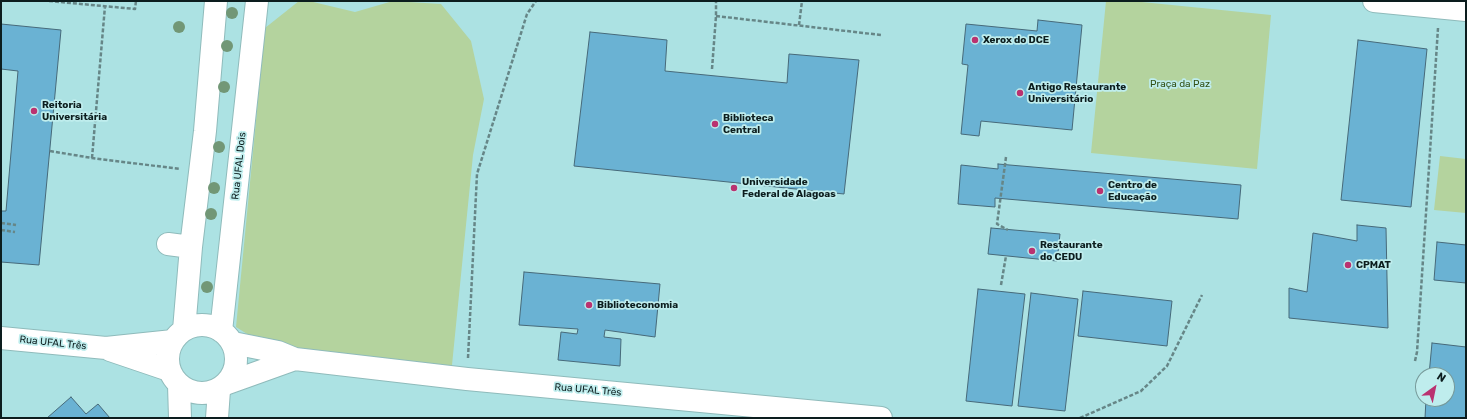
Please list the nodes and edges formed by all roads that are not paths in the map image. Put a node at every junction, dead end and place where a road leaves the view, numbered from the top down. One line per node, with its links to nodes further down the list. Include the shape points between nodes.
1 (216, 1): 6 (street, via 201,172)
2 (257, 1): 8 (street, Rua UFAL Dois)
3 (1374, 1): 4 (street)
4 (1466, 10)
5 (168, 244): 6 (street)
6 (191, 247): 7 (street)
7 (179, 335): 8 (street, via 196,325); 10 (street, Rua UFAL Três); 12 (street, via 168,355)
8 (227, 337): 11 (street, Rua UFAL Três); 13 (street, via 237,363)
9 (1, 338): 10 (street, Rua UFAL Três)
10 (106, 348): 12 (street, Rua UFAL Três)
11 (295, 359): 13 (street, Rua UFAL Três); 16 (street, Rua UFAL Três, via 467,379)
12 (174, 378): 13 (street, via 199,394); 14 (street)
13 (224, 386): 15 (street)
14 (180, 418)
15 (217, 418)
16 (881, 418)

